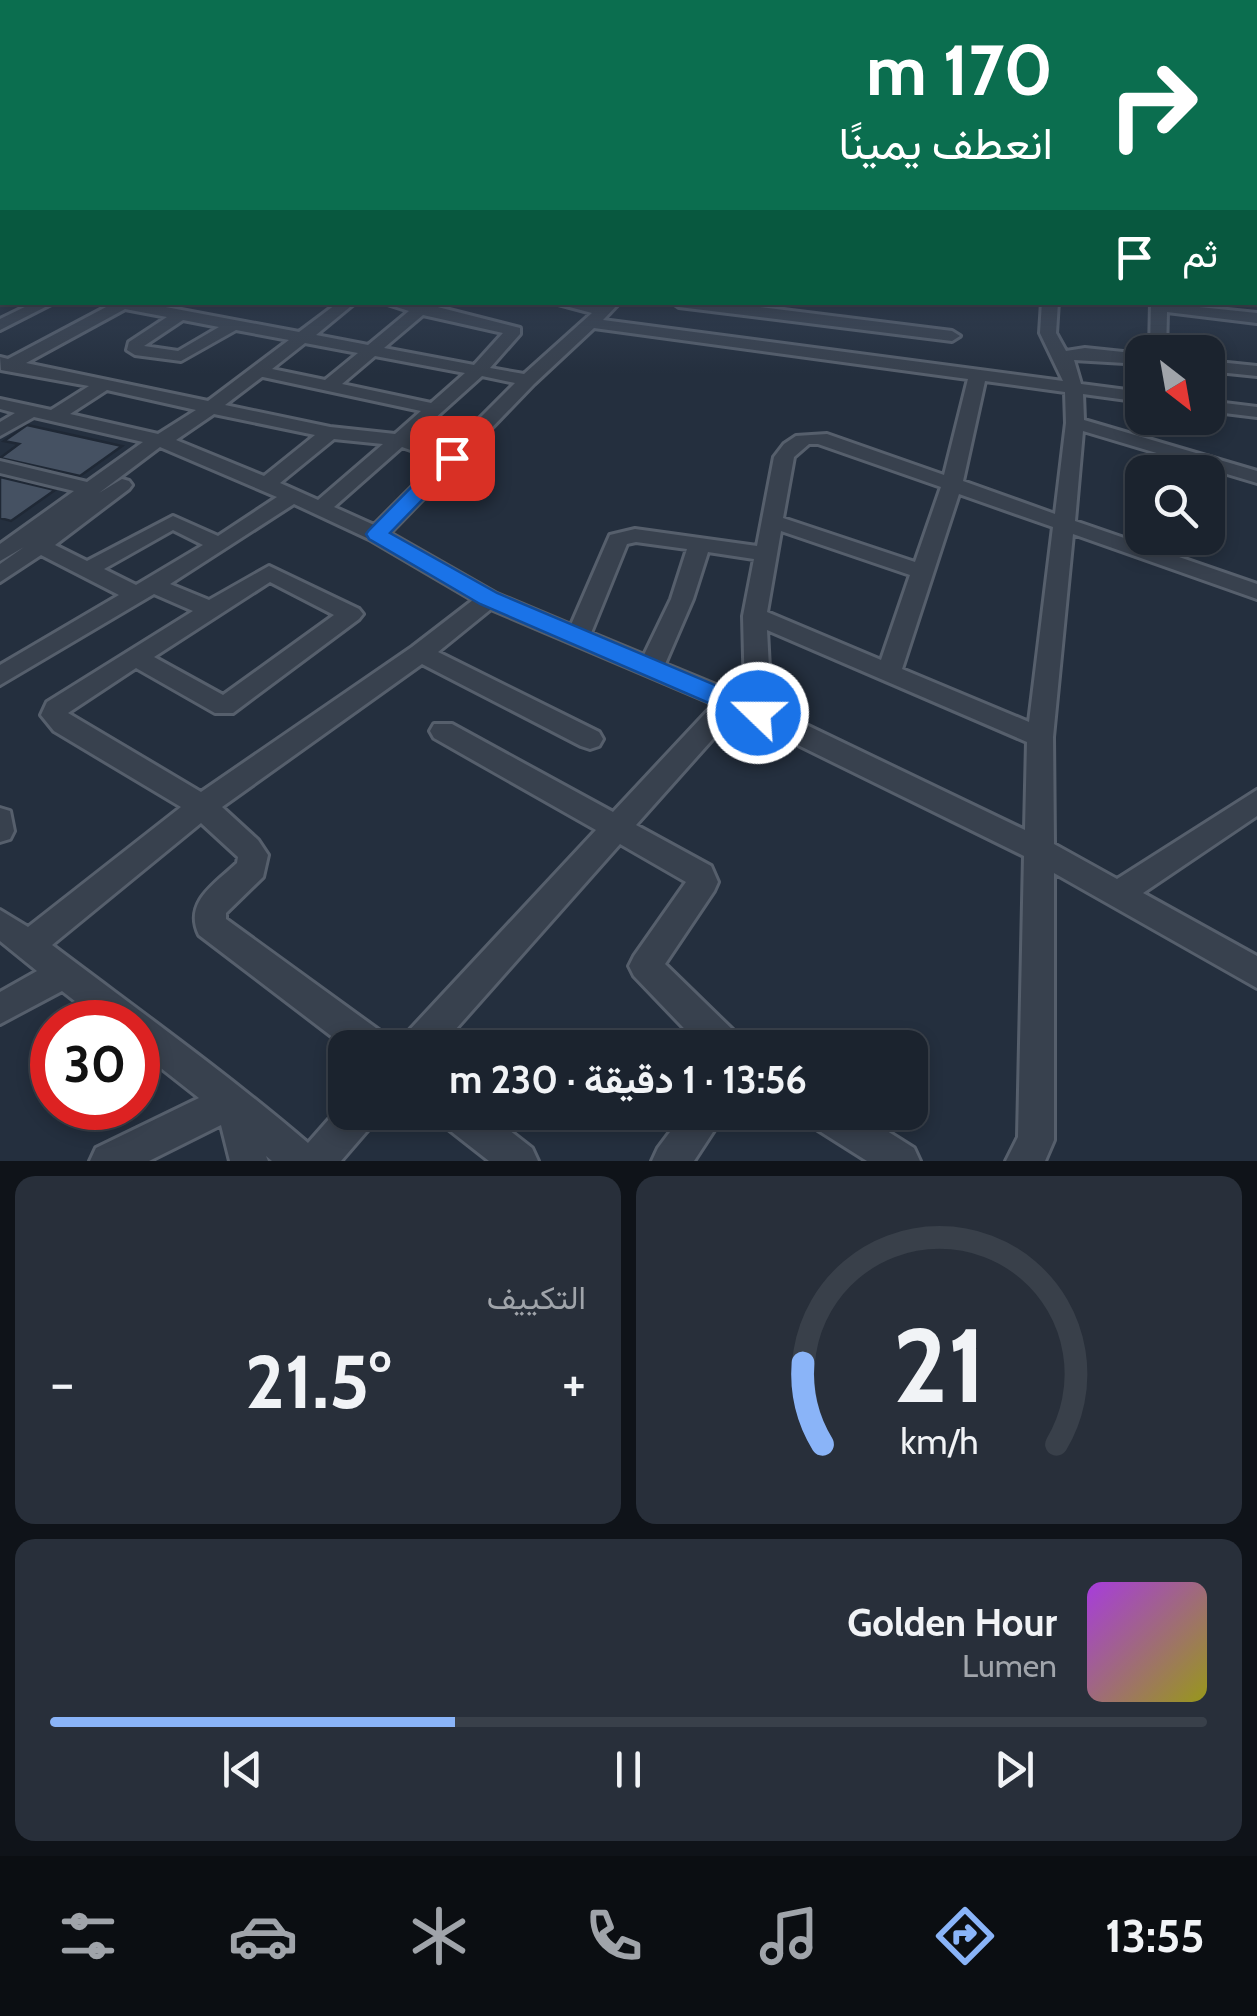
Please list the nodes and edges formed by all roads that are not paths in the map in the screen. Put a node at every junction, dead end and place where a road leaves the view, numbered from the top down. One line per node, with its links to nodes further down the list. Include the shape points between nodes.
1 (42, 305): 16 (street)
2 (117, 305): 24 (street)
3 (131, 305): 14 (street)
4 (345, 305): 20 (street)
5 (405, 305): 11 (street)
6 (572, 305): 13 (street)
7 (1050, 305): 23 (street, via 1048,333)
8 (1159, 305): 18 (street)
9 (1174, 305): 12 (street)
10 (742, 306): 19 (street)
11 (422, 308): 21 (street); 26 (street, via 513,330)
12 (1217, 308): 15 (street)
13 (603, 312): 29 (street); 30 (street)
14 (180, 315): 17 (street); 17 (street, via 135,350 181,356)
15 (1257, 318)
16 (0, 325)
17 (232, 325): 20 (street)
18 (1158, 335)
19 (952, 336)
20 (304, 339): 21 (street); 28 (street)
21 (372, 351): 26 (street); 32 (street)
22 (1125, 357): 23 (street, via 1072,354)
23 (1064, 362): 33 (street)
24 (3, 365): 31 (street)
25 (1225, 368): 27 (street)
26 (478, 371): 30 (street); 37 (street)
27 (1257, 371)
28 (262, 372): 32 (street); 36 (street)
29 (978, 374): 33 (street); 50 (street)
30 (528, 380): 46 (street)
31 (105, 384): 36 (street); 39 (street)
32 (329, 386): 37 (street)
33 (1074, 388): 34 (street); 41 (street)
34 (1125, 395)
35 (0, 404): 39 (street)
36 (214, 406): 43 (street); 44 (street)
37 (436, 408): 45 (street)
38 (1225, 408): 40 (street)
39 (45, 412): 42 (street); 44 (street)
40 (1257, 412)
41 (1075, 423): 48 (street); 54 (street)
42 (0, 430)
43 (330, 433): 45 (street); 49 (street)
44 (171, 439): 49 (street); 51 (street); 57 (street)
45 (400, 440): 46 (street); 53 (street)
46 (452, 458): 56 (street)
47 (0, 468): 51 (street)
48 (1257, 477)
49 (266, 484): 52 (street)
50 (952, 484): 54 (street); 55 (street, via 807,437 784,457); 63 (street)
51 (91, 489): 57 (street)
52 (292, 496): 53 (street); 58 (street)
53 (319, 510): 56 (street)
54 (1065, 521): 66 (street); 78 (street)
55 (774, 522): 61 (street); 63 (street)
56 (376, 534): 67 (street)
57 (32, 542): 60 (street); 62 (street); 64 (street)
58 (219, 545): 62 (street, via 174,522); 65 (street)
59 (699, 545): 61 (street); 70 (street, via 635,535 618,540); 73 (street)
60 (0, 554)
61 (768, 554): 69 (street)
62 (88, 570): 65 (street)
63 (923, 572): 74 (street)
64 (0, 575)
65 (145, 590): 68 (street); 75 (street)
66 (1257, 592)
67 (488, 598): 70 (street); 71 (street)
68 (211, 610): 72 (street); 72 (street, via 268,573 350,614 224,707)
69 (755, 616): 74 (street); 76 (street)
70 (578, 636): 73 (street)
71 (421, 653): 79 (street); 81 (street)
72 (137, 658): 81 (street, via 54,715)
73 (651, 667): 76 (street)
74 (888, 674): 78 (street)
75 (0, 676)
76 (744, 708): 83 (street); 85 (street)
77 (442, 731): 83 (street)
78 (1040, 736): 85 (street)
79 (590, 739)
80 (1257, 801): 86 (street)
81 (202, 806): 88 (street); 93 (street, via 254,860 210,908 210,925)
82 (0, 819): 84 (street)
83 (614, 829): 94 (street); 95 (street, via 700,875 703,882 645,966)
84 (0, 831)
85 (1039, 850): 86 (street); 109 (street, via 1036,1140)
86 (1118, 894): 89 (street)
87 (0, 923): 88 (street)
88 (29, 945): 90 (street)
89 (1257, 973)
90 (62, 974): 91 (street); 92 (street)
91 (97, 1000)
92 (0, 1009)
93 (351, 1030)
94 (432, 1030)
95 (708, 1030)
96 (160, 1046): 97 (street)
97 (232, 1100): 102 (street); 103 (street); 104 (street)
98 (344, 1130): 105 (street)
99 (479, 1130): 106 (street)
100 (694, 1130): 107 (street)
101 (852, 1130): 108 (street)
102 (109, 1161)
103 (249, 1161)
104 (300, 1161)
105 (317, 1161)
106 (519, 1161)
107 (671, 1161)
108 (901, 1161)
109 (1026, 1161)

